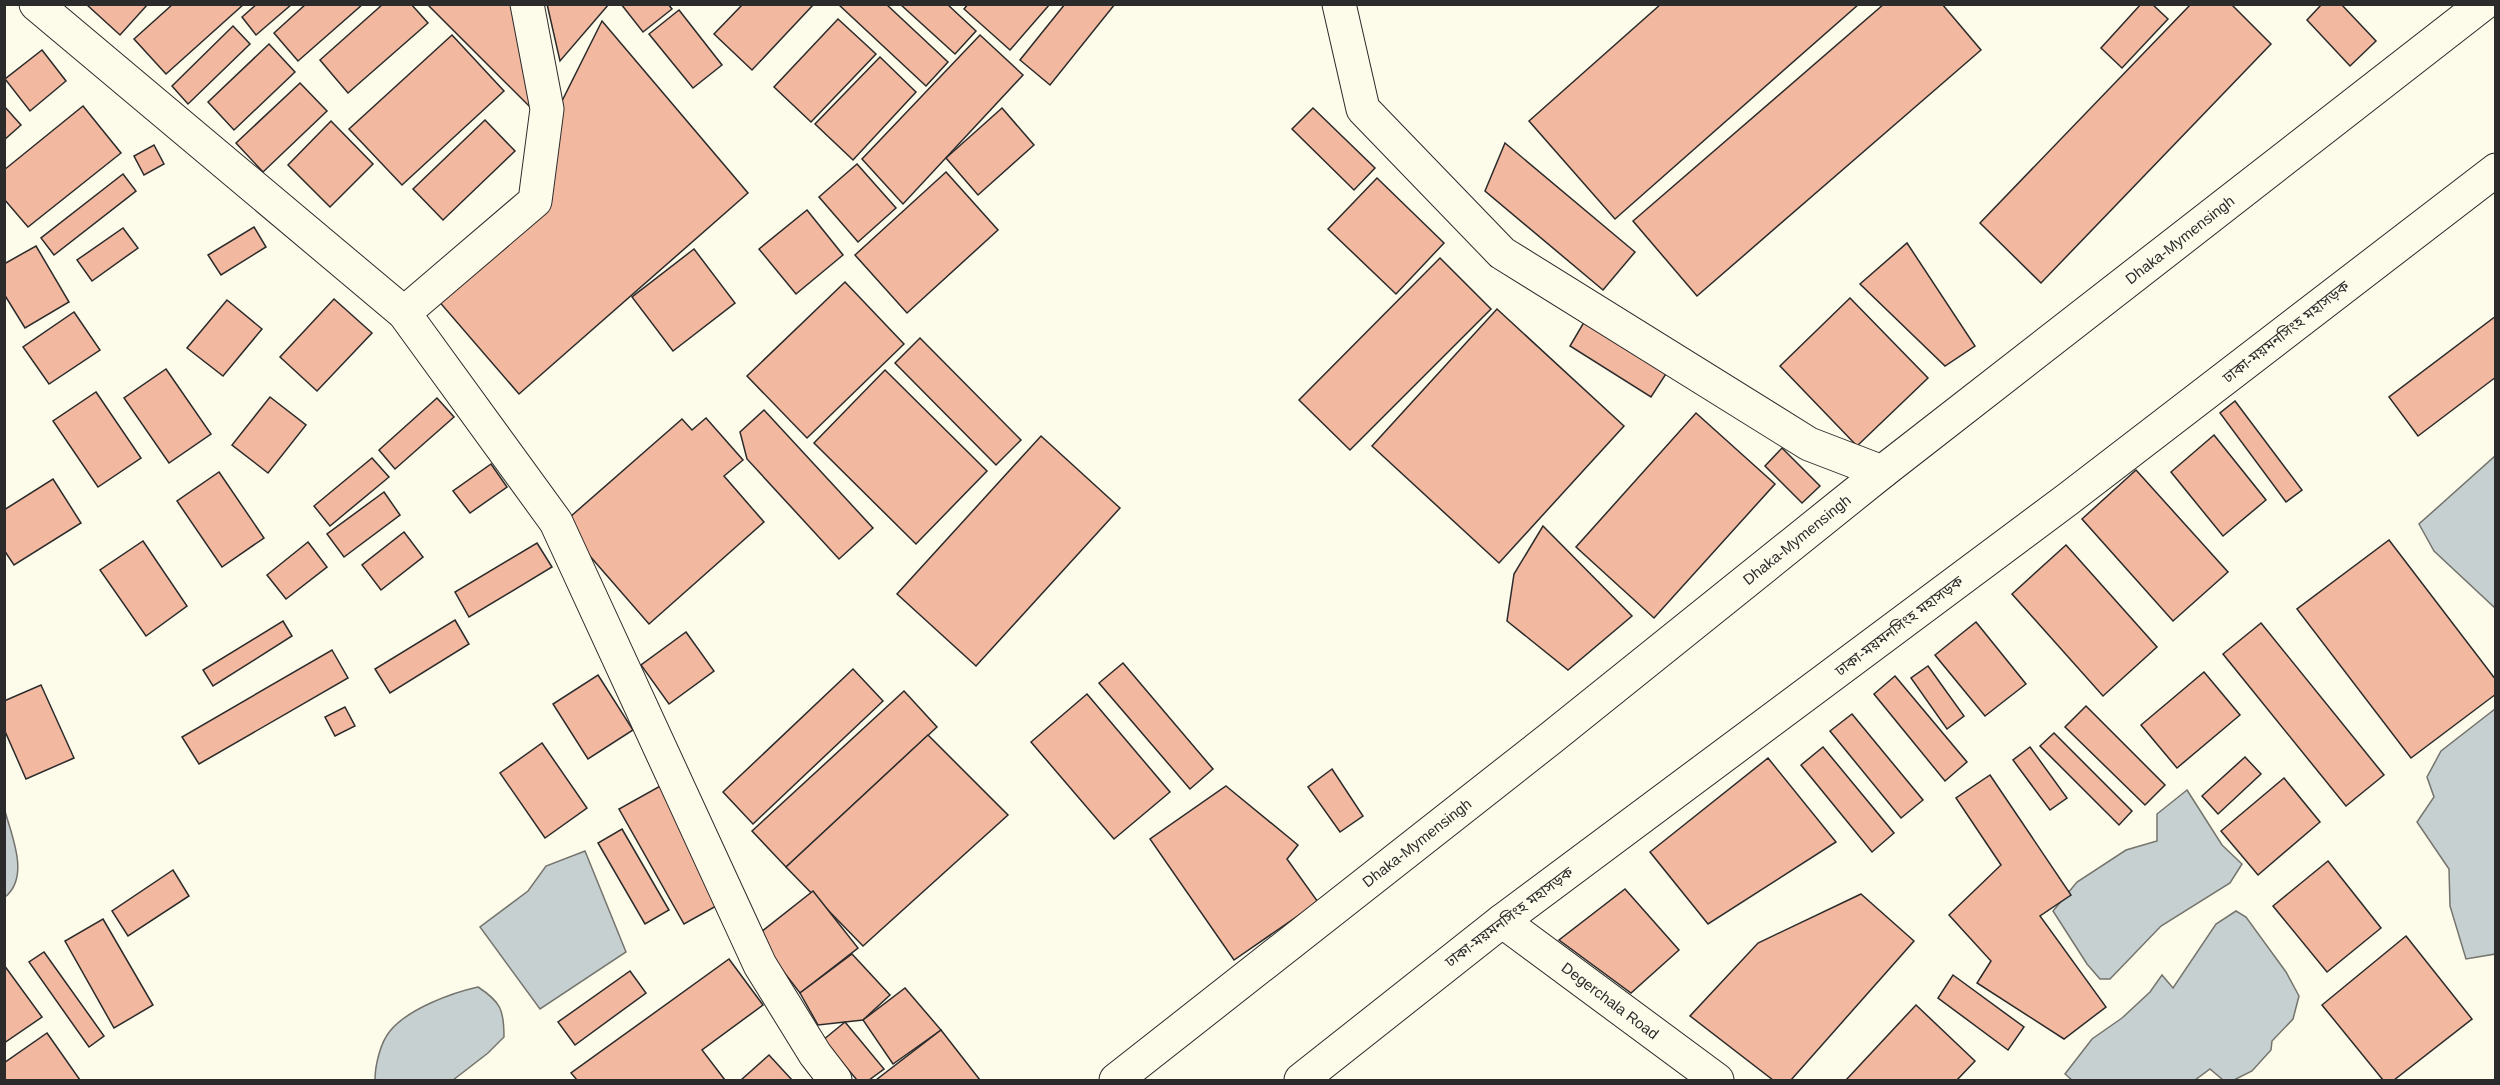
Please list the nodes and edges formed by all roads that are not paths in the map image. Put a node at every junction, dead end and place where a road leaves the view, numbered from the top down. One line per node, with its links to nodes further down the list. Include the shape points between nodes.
1 (36, 4): 6 (main road)
2 (527, 4): 6 (main road, via 547,109 535,201)
3 (1339, 4): 7 (main road, via 1363,109 1502,253 1809,444)
4 (2483, 4): 7 (main road, Dhaka-Mymensingh)
5 (2496, 170): 8 (main road, ঢাকা-ময়মনসিংহ মহাসড়ক, via 2068,499)
6 (404, 313): 9 (main road, via 556,522 760,964)
7 (1882, 472): 10 (main road, Dhaka-Mymensingh)
8 (1502, 921): 11 (main road, ঢাকা-ময়মনসিংহ মহাসড়ক); 12 (main road, Degerchala Road)
9 (835, 1080)
10 (1116, 1080)
11 (1301, 1080)
12 (1717, 1080)

